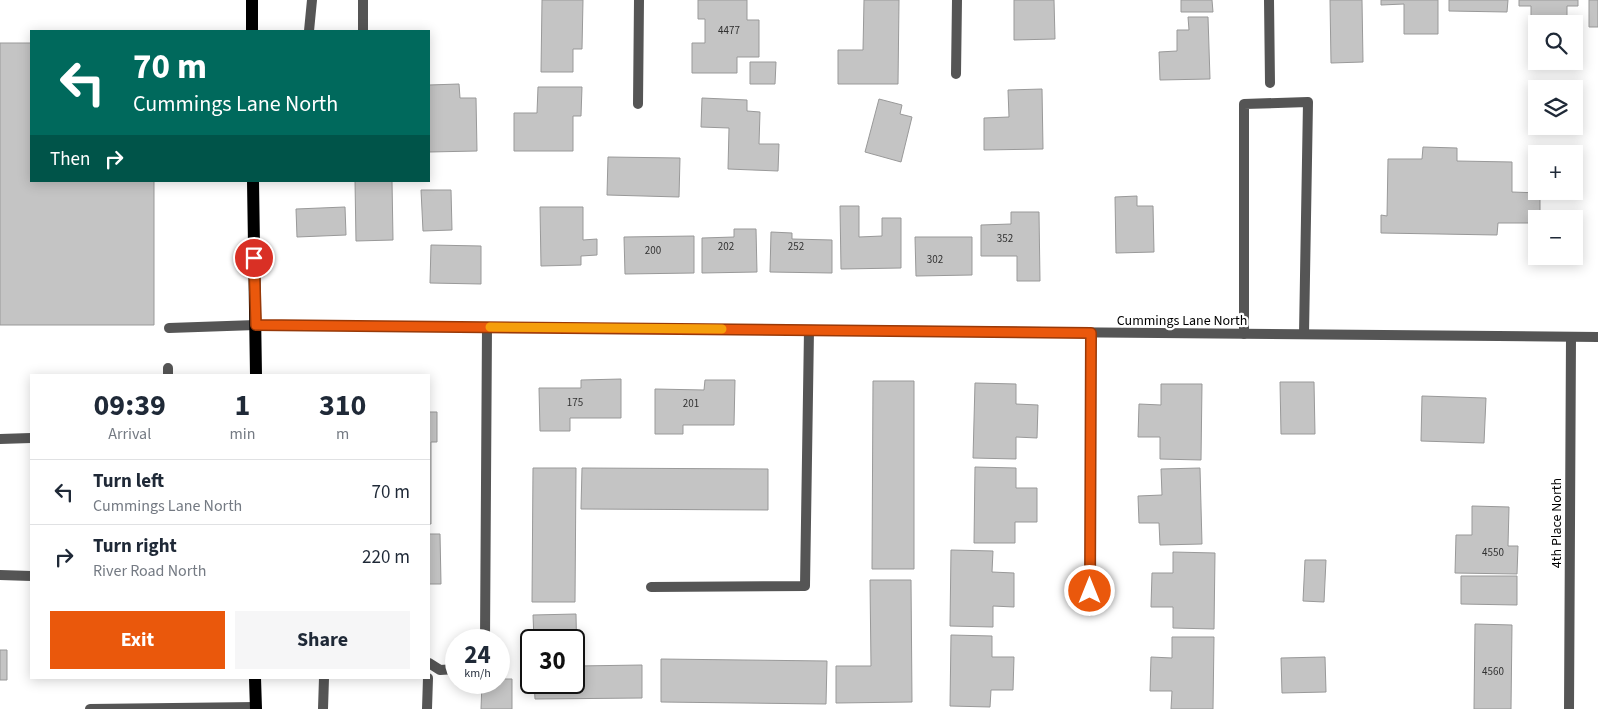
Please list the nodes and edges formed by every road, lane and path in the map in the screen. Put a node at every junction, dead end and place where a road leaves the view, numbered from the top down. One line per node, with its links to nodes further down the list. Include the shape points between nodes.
1 (252, 0): 7 (main road)
2 (312, 0): 8 (street)
3 (362, 0): 9 (street)
4 (639, 0): 12 (street)
5 (957, 0): 10 (street)
6 (1269, 0): 11 (street)
7 (252, 30)
8 (309, 30)
9 (362, 30)
10 (956, 74)
11 (1270, 83)
12 (638, 104)
13 (253, 182): 14 (main road)
14 (256, 325): 15 (street, Cummings Lane North); 16 (street, Cummings Lane North); 23 (main road)
15 (487, 327): 17 (street, Cummings Lane North); 30 (street)
16 (169, 328)
17 (809, 330): 18 (street, Cummings Lane North); 28 (street, via 806,586)
18 (1091, 333): 19 (street, Cummings Lane North); 29 (street)
19 (1244, 334): 20 (street, Cummings Lane North); 20 (street, via 1244,104 1308,102)
20 (1304, 334): 21 (street, Cummings Lane North)
21 (1571, 337): 22 (street, Cummings Lane North); 41 (street, 4th Place North)
22 (1598, 337)
23 (256, 374)
24 (0, 438): 25 (street)
25 (30, 438)
26 (0, 575): 27 (street)
27 (30, 576)
28 (651, 587)
29 (1090, 611)
30 (485, 629)
31 (430, 664): 32 (street)
32 (445, 670)
33 (255, 679): 37 (main road)
34 (324, 679): 39 (street)
35 (428, 679): 40 (street)
36 (165, 708): 37 (street); 38 (street)
37 (256, 708)
38 (90, 709)
39 (323, 709)
40 (427, 709)
41 (1569, 709)

